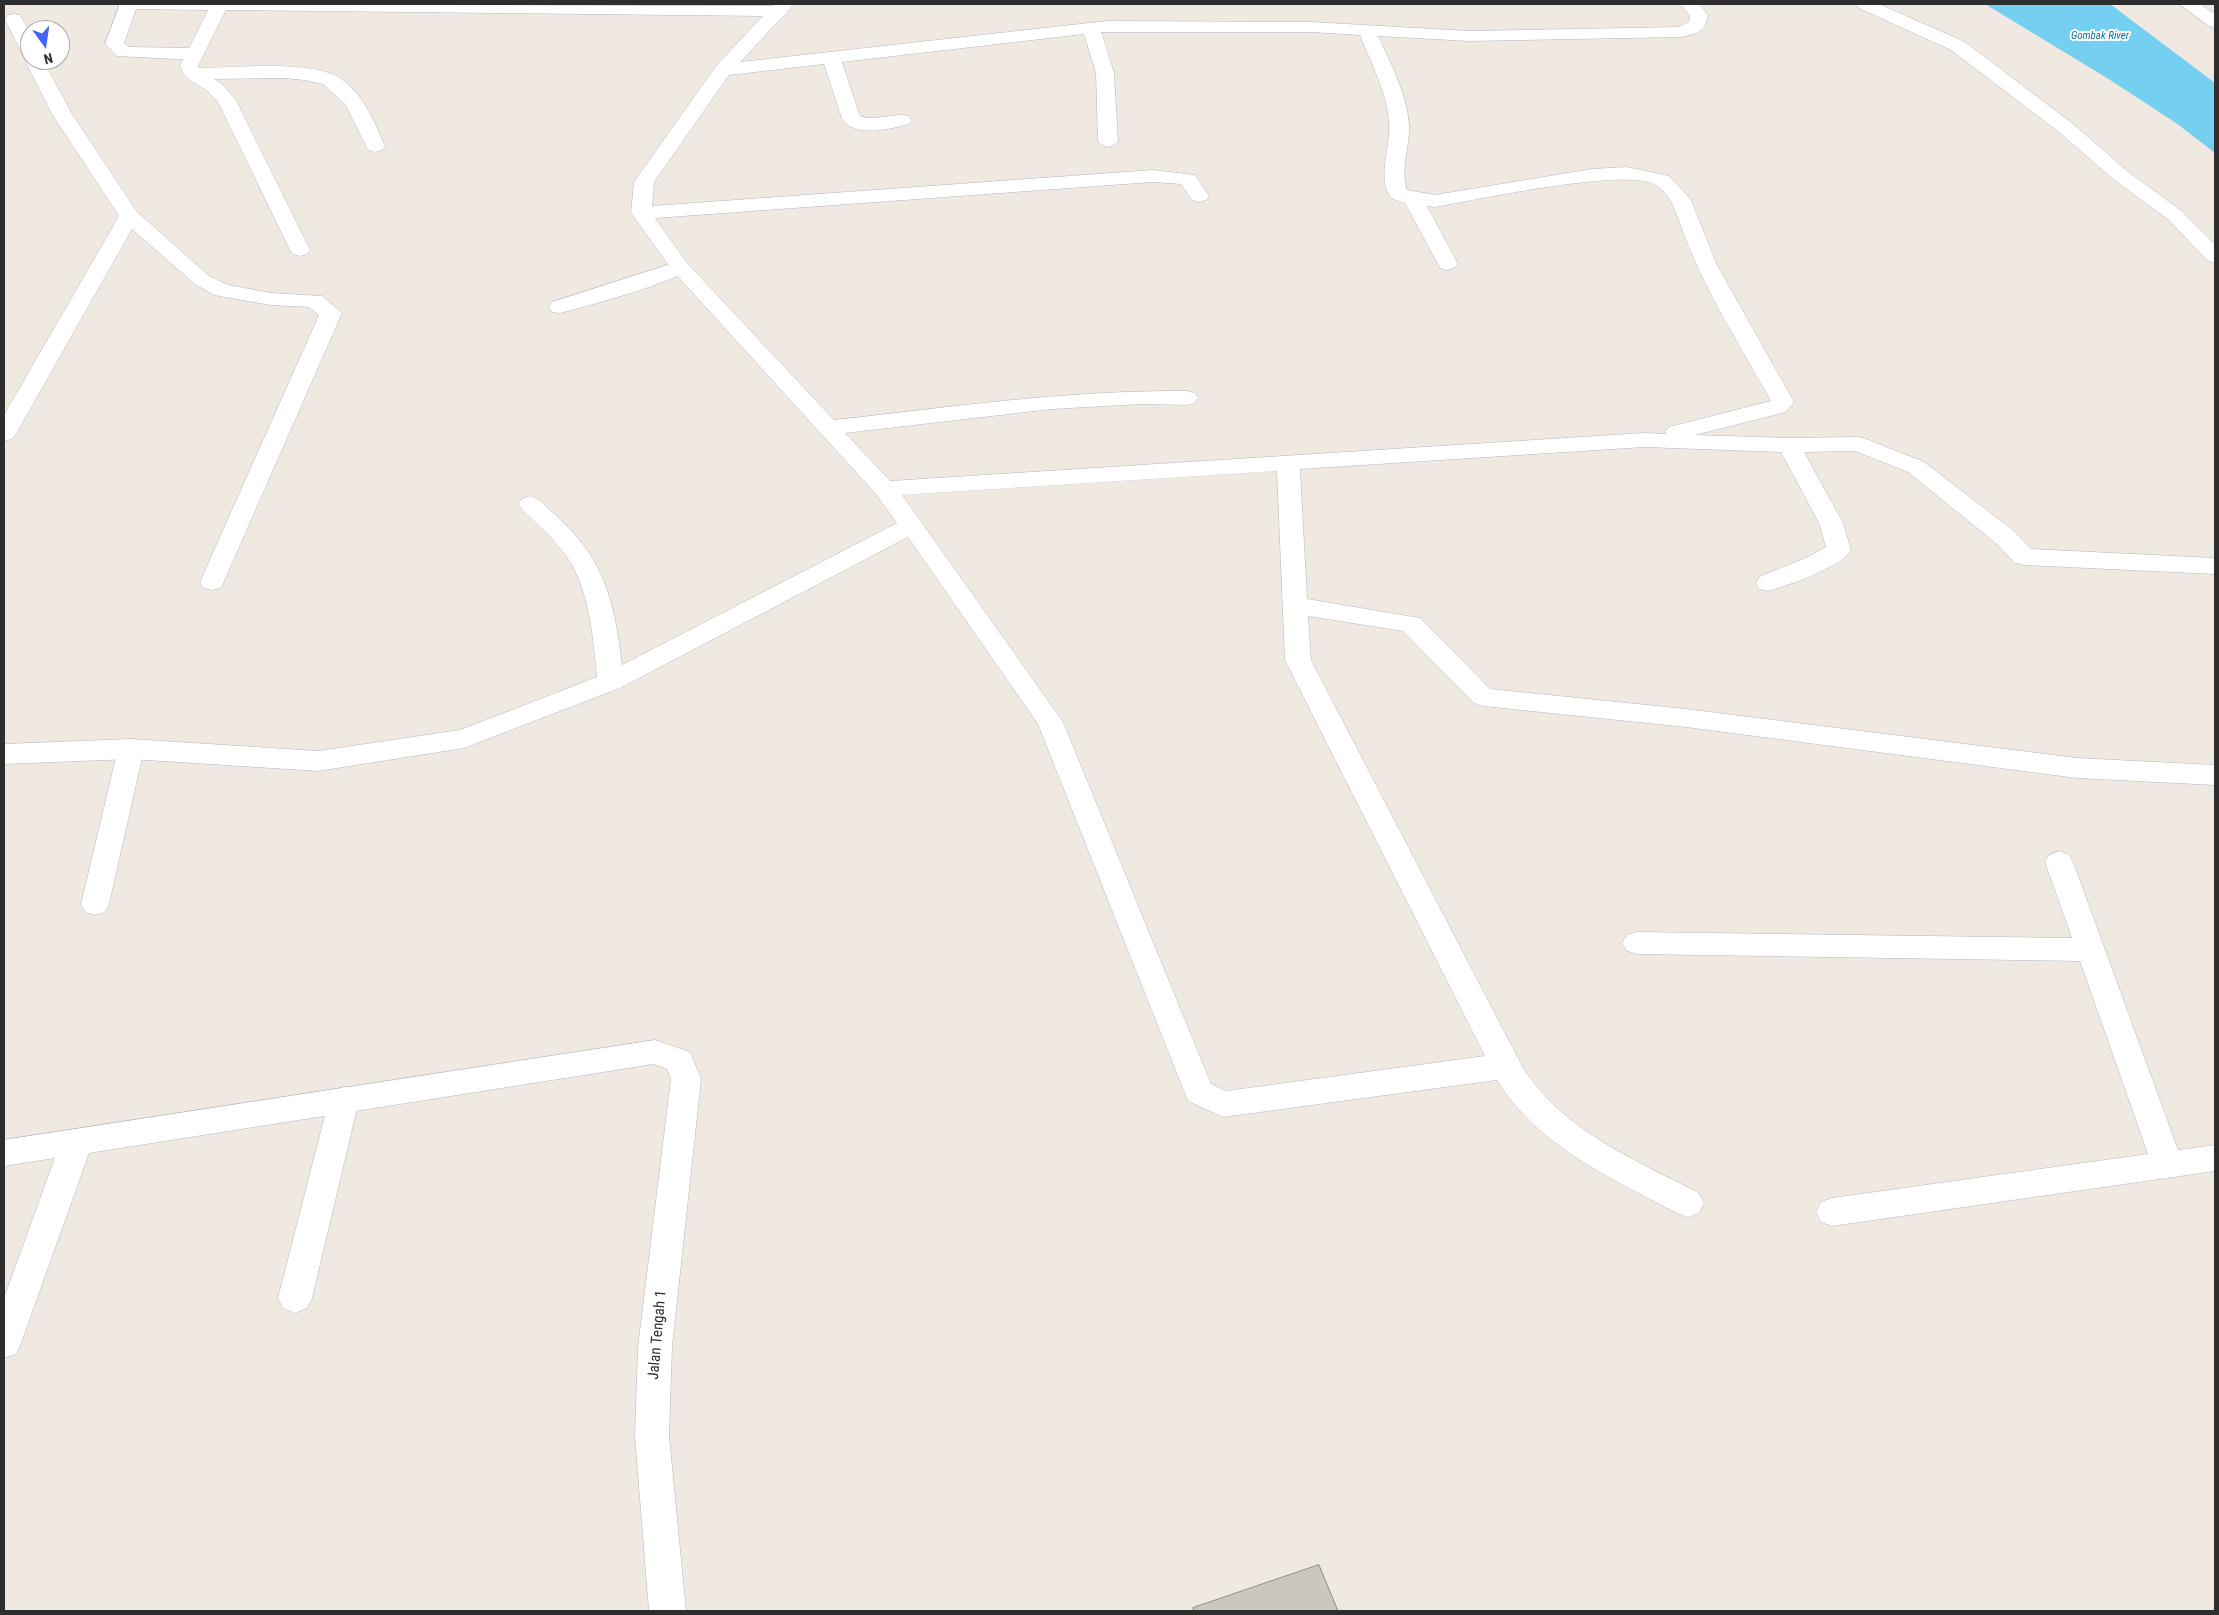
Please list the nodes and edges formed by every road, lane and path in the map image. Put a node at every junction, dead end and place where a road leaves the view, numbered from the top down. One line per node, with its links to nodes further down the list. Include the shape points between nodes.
1 (126, 4): 2 (street)
2 (129, 4): 7 (street); 16 (street, via 114,44 124,52)
3 (1690, 4): 14 (street, via 1699,15 1698,25 1681,32 1469,36)
4 (1865, 4): 29 (street, via 1958,46 2176,216)
5 (2188, 4): 12 (street)
6 (291, 5): 7 (street); 8 (street)
7 (220, 6): 16 (street)
8 (487, 6): 9 (street)
9 (586, 6): 10 (street)
10 (782, 7): 19 (street)
11 (13, 18): 15 (street)
12 (2215, 22)
13 (1090, 28): 14 (street, via 1301,27); 17 (street); 22 (street, via 1105,73)
14 (1368, 31): 25 (street, via 1399,122 1393,182 1398,194)
15 (20, 32)
16 (195, 54): 20 (street, via 189,66)
17 (832, 59): 19 (street); 21 (street, via 852,119 866,124)
18 (39, 70): 27 (street, via 62,114)
19 (723, 70): 26 (street, via 644,182)
20 (192, 74): 23 (street, via 292,73 329,79 357,106); 28 (street, via 214,87 226,100)
21 (902, 120)
22 (1108, 141)
23 (375, 146)
24 (1199, 196): 26 (street, via 1188,178 1153,176)
25 (1413, 199): 30 (street); 36 (street, via 1435,201 1592,175 1627,173 1662,180 1675,193 1681,200 1706,265 1783,402 1778,407)
26 (641, 213): 31 (street)
27 (129, 216): 35 (street); 43 (street, via 202,280 215,287 270,299 314,301 331,313)
28 (300, 250)
29 (2215, 257)
30 (1447, 264)
31 (680, 267): 32 (street); 34 (street)
32 (560, 307)
33 (1186, 398): 34 (street, via 1133,396 1075,400)
34 (828, 428): 39 (street)
35 (4, 434)
36 (1644, 440): 37 (street); 38 (street)
37 (1789, 445): 42 (street, via 1858,444 1916,467 2006,538 2024,557); 44 (street, via 1830,523 1839,550 1817,564)
38 (1288, 463): 39 (street); 45 (street)
39 (884, 489): 41 (street)
40 (530, 504): 46 (street, via 576,552 595,591 606,638)
41 (912, 525): 46 (street); 54 (street, via 1050,722 1199,1092 1223,1104)
42 (2215, 566)
43 (212, 582)
44 (1768, 583)
45 (1295, 605): 49 (street, via 1411,624 1483,698 1695,720 2077,768); 54 (street, via 1298,660)
46 (611, 682): 47 (street, via 464,739 318,761)
47 (131, 749): 48 (street); 51 (street)
48 (4, 754)
49 (2215, 775)
50 (2059, 862): 53 (street)
51 (95, 904)
52 (1637, 943): 53 (street)
53 (2090, 950): 59 (street)
54 (1505, 1066): 60 (street, via 1524,1095 1551,1121 1596,1151)
55 (344, 1100): 56 (street); 62 (street); 64 (street, Jalan Tengah 1, via 655,1052 679,1061 686,1079 655,1347 652,1436)
56 (77, 1142): 57 (street); 63 (street)
57 (4, 1153)
58 (2215, 1158): 59 (street)
59 (2168, 1164): 61 (street)
60 (1688, 1203)
61 (1832, 1212)
62 (295, 1298)
63 (4, 1343)
64 (668, 1611)

